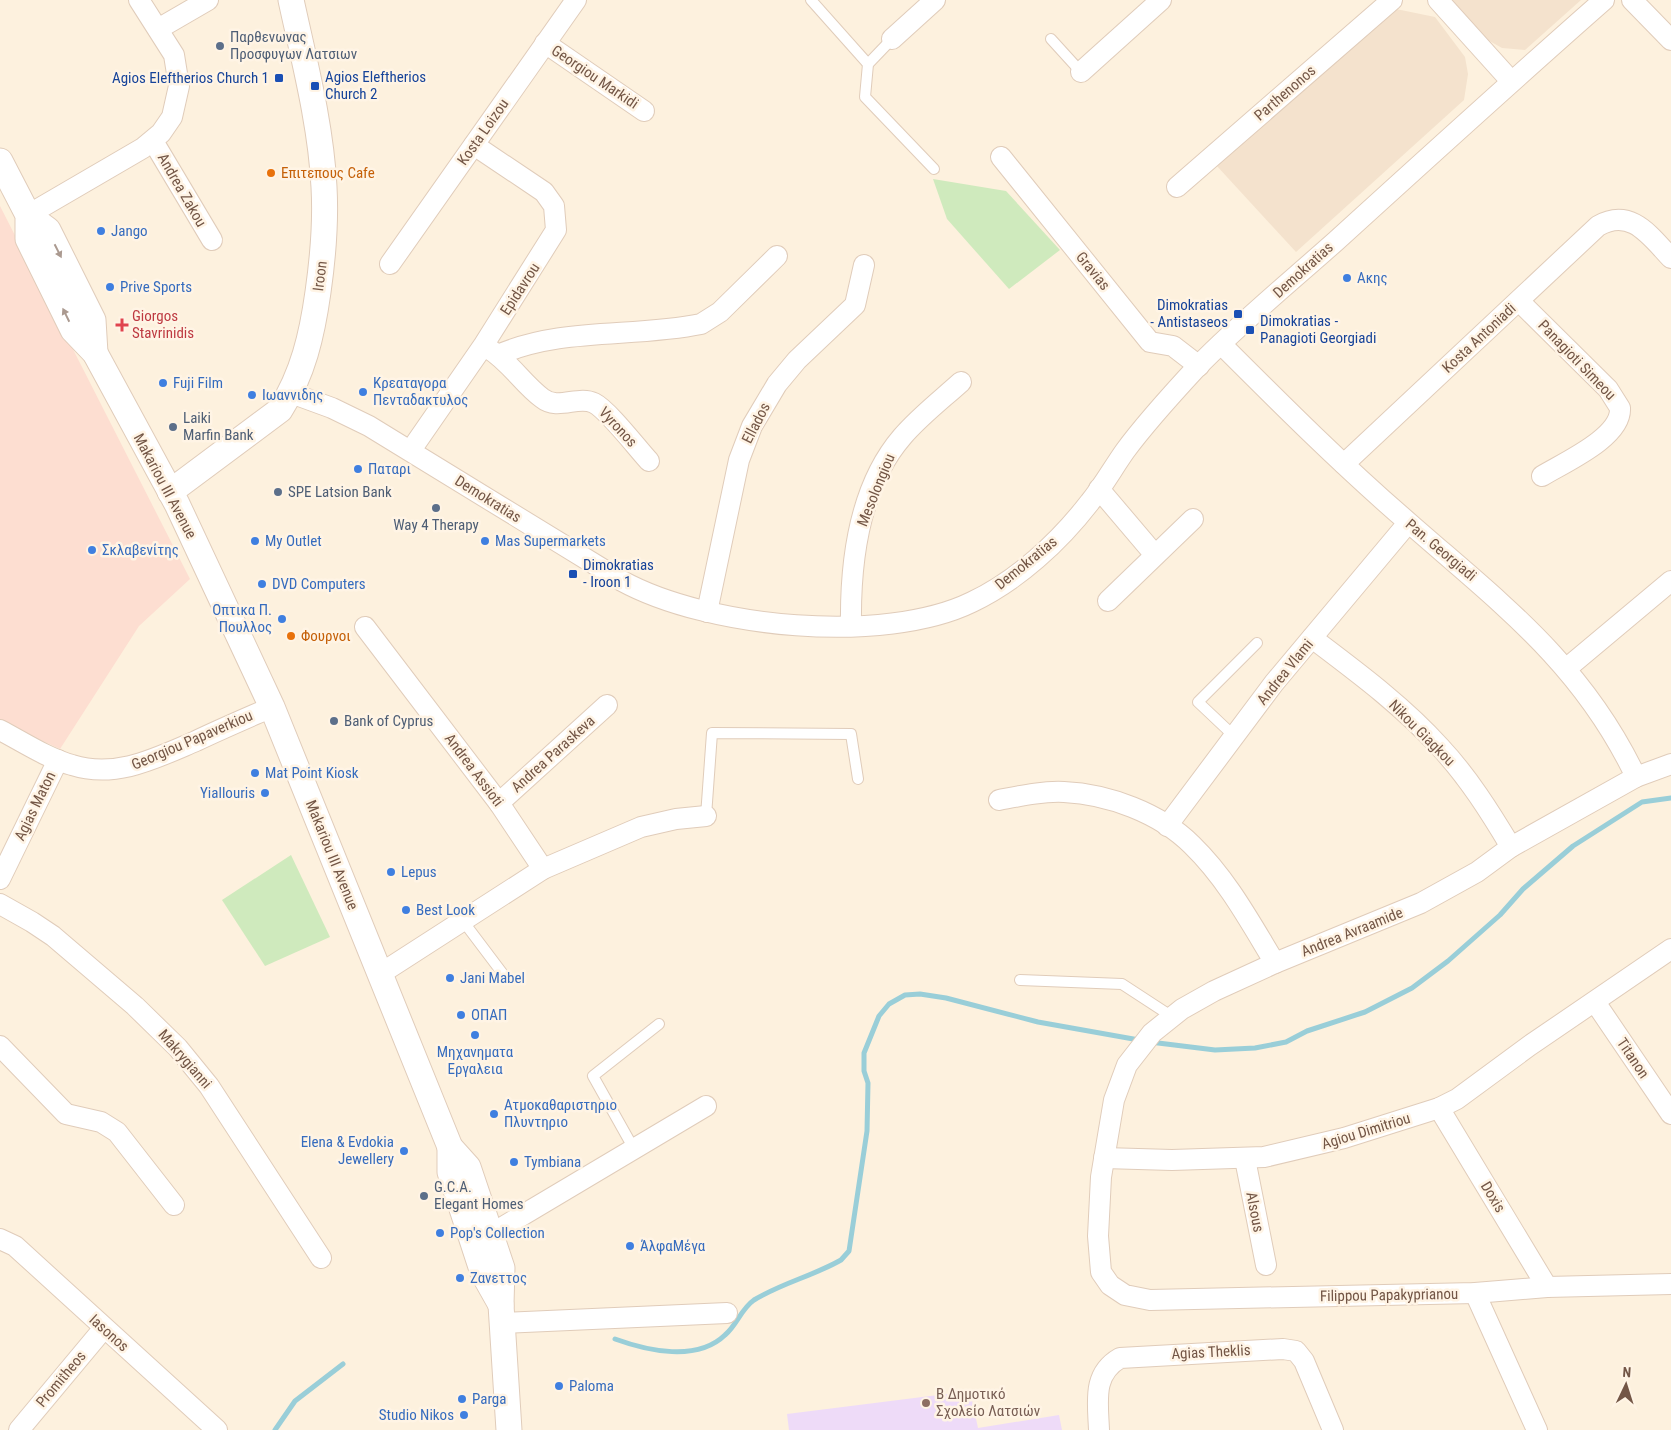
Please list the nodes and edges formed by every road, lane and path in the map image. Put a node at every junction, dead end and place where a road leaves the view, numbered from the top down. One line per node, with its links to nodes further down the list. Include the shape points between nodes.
1 (139, 0): 12 (street)
2 (208, 0): 12 (street)
3 (291, 0): 38 (street, Iroon, via 320,151 325,215 310,342)
4 (576, 0): 16 (street, Kosta Loizou)
5 (811, 0): 17 (lane)
6 (936, 0): 13 (street)
7 (1161, 0): 18 (street)
8 (1392, 0): 26 (street, Parthenonos)
9 (1438, 0): 19 (street)
10 (1604, 0): 19 (street, Demokratias)
11 (1632, 0): 15 (street)
12 (158, 29): 21 (street, via 174,55 179,86 172,117)
13 (892, 39): 17 (lane)
14 (1051, 39): 18 (lane)
15 (1671, 40)
16 (545, 43): 20 (street, Georgiou Markidi); 22 (street, Kosta Loizou)
17 (868, 64): 25 (lane, via 865,97)
18 (1081, 72)
19 (1511, 81): 34 (street, Demokratias)
20 (644, 111)
21 (153, 141): 27 (street); 28 (street, Andrea Zakou)
22 (474, 145): 31 (street, Kosta Loizou); 35 (street, Epidavrou, via 540,188 551,201 557,218 550,242)
23 (1001, 157): 36 (street, Gravias, via 1150,342 1173,346)
24 (0, 161): 27 (street, Makariou III Avenue)
25 (934, 169)
26 (1177, 187)
27 (28, 215): 44 (street, Makariou III Avenue, via 28,239 73,330 95,353)
28 (212, 240)
29 (778, 256): 35 (street, via 720,312 700,324 552,338)
30 (1671, 258): 33 (street, Kosta Antoniadi, via 1638,226 1617,219 1593,230)
31 (390, 264)
32 (864, 265): 50 (street, Ellados, via 855,305 797,360 777,384 752,426 739,460)
33 (1519, 301): 41 (street, Kosta Antoniadi); 42 (street, Panagioti Simeou, via 1614,395 1620,408 1617,424 1607,436)
34 (1221, 344): 36 (street, Demokratias); 41 (street, Pan. Georgiadi)
35 (491, 350): 39 (street, Epidavrou); 40 (street, Vyronos, via 543,399 559,404 587,401 600,407)
36 (1199, 366): 43 (street, Demokratias, via 1136,437)
37 (961, 382): 52 (street, Mesolongiou, via 911,428 886,460 857,538 851,589)
38 (291, 393): 39 (street, Demokratias, via 351,417); 44 (street, Iroon, via 280,410 266,422)
39 (410, 450): 50 (street, Demokratias, via 630,586 659,599)
40 (649, 461)
41 (1344, 464): 46 (street, Pan. Georgiadi)
42 (1542, 476)
43 (1099, 489): 47 (street); 52 (street, Demokratias, via 1077,518 1041,554 985,595 938,616 894,624)
44 (170, 492): 57 (street, Makariou III Avenue)
45 (1193, 519): 47 (street)
46 (1408, 523): 53 (street, Andrea Vlami); 55 (street, Pan. Georgiadi, via 1503,605)
47 (1155, 555): 49 (street)
48 (1671, 582): 55 (street)
49 (1108, 601)
50 (707, 612): 52 (street, Demokratias, via 769,622)
51 (365, 626): 65 (street, Andrea Assioti)
52 (851, 626)
53 (1312, 638): 59 (street, Andrea Vlami); 68 (street, Nikou Giagkou, via 1398,706 1441,748 1467,779)
54 (1257, 643): 59 (lane, via 1198,702)
55 (1567, 668): 62 (street, Pan. Georgiadi, via 1613,732)
56 (607, 705): 65 (street, Andrea Paraskeva)
57 (272, 706): 60 (street, Georgiou Papaverkiou, via 132,767 102,770 73,766); 75 (street, Makariou III Avenue)
58 (0, 730): 60 (street, Georgiou Papaverkiou)
59 (1234, 736): 67 (street, Andrea Vlami)
60 (58, 760): 70 (street, Agias Maton)
61 (1671, 764): 62 (street, Andrea Avraamide)
62 (1636, 776): 68 (street, Andrea Avraamide)
63 (858, 780): 66 (lane, via 851,734 712,733)
64 (999, 800): 67 (street, via 1049,792 1078,794 1124,805)
65 (499, 803): 69 (street, Andrea Assioti)
66 (706, 816): 69 (street, via 641,828)
67 (1167, 826): 74 (street, via 1191,844 1216,871)
68 (1511, 847): 74 (street, Andrea Avraamide, via 1477,872 1421,903)
69 (543, 869): 72 (street)
70 (0, 879)
71 (0, 904): 92 (street, Makrygianni, via 53,936 135,1006 178,1048 209,1086)
72 (463, 921): 75 (street); 76 (lane)
73 (1671, 949): 78 (street, Agiou Dimitriou)
74 (1275, 963): 79 (street, Andrea Avraamide)
75 (380, 974): 85 (street, Makariou III Avenue)
76 (503, 974)
77 (1020, 980): 79 (lane, via 1122,984)
78 (1595, 1002): 83 (street, Agiou Dimitriou); 84 (street, Titanon)
79 (1171, 1016): 87 (street, Andrea Avraamide, via 1134,1054 1122,1076 1114,1100)
80 (659, 1024): 86 (lane, via 593,1076)
81 (0, 1046): 89 (street, via 66,1114 101,1122 118,1132)
82 (706, 1106): 86 (street)
83 (1439, 1108): 88 (street, Agiou Dimitriou, via 1315,1146); 95 (street, Doxis)
84 (1671, 1114)
85 (450, 1147): 90 (street, Makariou III Avenue, via 468,1167); 98 (street, Makariou III Avenue, via 450,1172 482,1273)
86 (634, 1149): 90 (street)
87 (1104, 1158): 88 (street, Agiou Dimitriou); 96 (street, Filippou Papakyprianou, via 1098,1219 1102,1272 1110,1285 1125,1295 1150,1300)
88 (1245, 1159): 93 (street, Alsous)
89 (174, 1204)
90 (491, 1234): 98 (street, Makariou III Avenue, via 502,1268)
91 (0, 1239): 99 (street, Iasonos, via 15,1246)
92 (321, 1258)
93 (1266, 1264)
94 (1671, 1284): 95 (street, Filippou Papakyprianou)
95 (1547, 1286): 96 (street, Filippou Papakyprianou)
96 (1475, 1293): 105 (street)
97 (727, 1313): 98 (street)
98 (502, 1314): 102 (street, Makariou III Avenue)
99 (104, 1328): 100 (street, Promitheos); 101 (street, Iasonos)
100 (19, 1430)
101 (217, 1430)
102 (508, 1430)
103 (1099, 1430): 104 (street, Agias Theklis, via 1099,1381 1108,1367 1120,1358 1283,1349 1296,1351 1304,1361)
104 (1333, 1430)
105 (1537, 1430)

